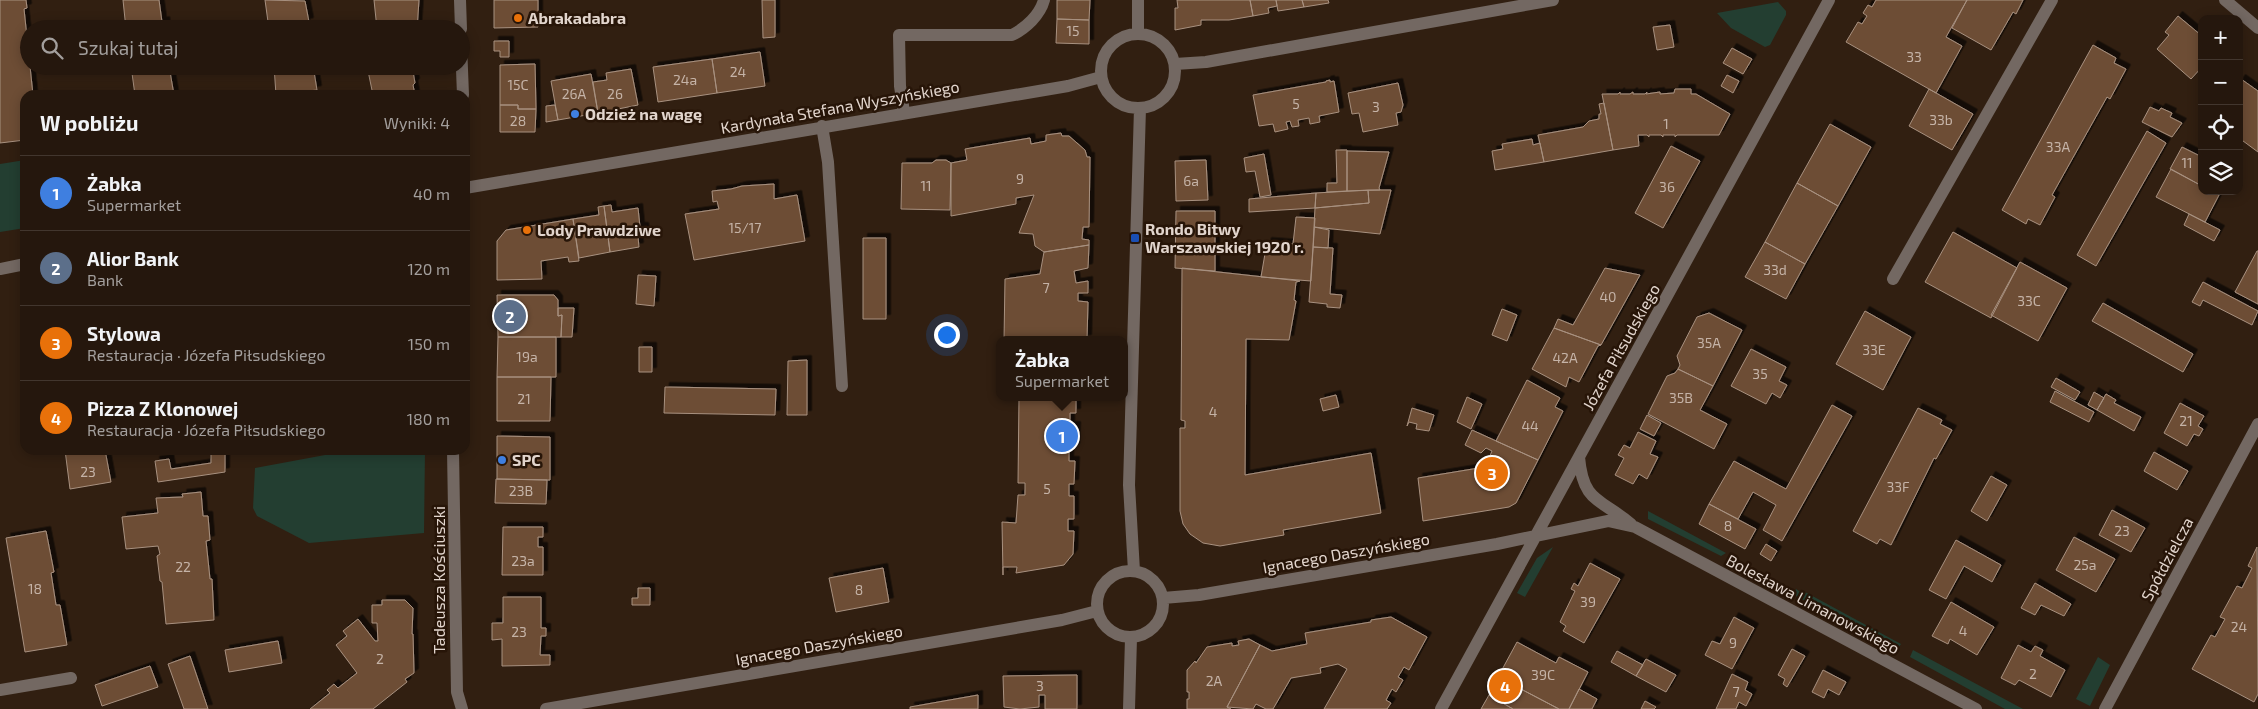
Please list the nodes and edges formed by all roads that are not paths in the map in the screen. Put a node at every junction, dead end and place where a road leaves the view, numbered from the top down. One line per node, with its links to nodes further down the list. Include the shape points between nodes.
1 (460, 0): 8 (street)
2 (1044, 0): 16 (street, via 1037,14 1012,35 899,35)
3 (1138, 0): 10 (street)
4 (1553, 0): 11 (street, via 1206,62)
5 (1829, 0): 25 (street, Józefa Piłsudskiego)
6 (2052, 0): 21 (street)
7 (2225, 0): 9 (street)
8 (461, 20)
9 (2258, 28)
10 (1138, 34): 11 (street, via 1164,44); 13 (street, via 1113,44 1102,63)
11 (1174, 64): 15 (street, via 1175,77 1167,94 1152,106)
12 (462, 75): 14 (street)
13 (1102, 76): 15 (street, via 1104,85 1118,103); 16 (street, Kardynała Stefana Wyszyńskiego, via 1068,86)
14 (463, 90)
15 (1140, 108): 28 (street, via 1129,485)
16 (904, 112): 17 (street, Kardynała Stefana Wyszyńskiego)
17 (822, 126): 18 (street, Kardynała Stefana Wyszyńskiego); 22 (street, via 828,162)
18 (470, 187)
19 (20, 265): 20 (street)
20 (0, 269)
21 (1892, 279)
22 (842, 386)
23 (2258, 424): 39 (street, Spółdzielcza)
24 (453, 455): 34 (street, Tadeusza Kościuszki, via 456,692)
25 (1579, 456): 26 (street, Bolesława Limanowskiego, via 1582,480 1590,494); 27 (street, Józefa Piłsudskiego)
26 (1635, 527): 27 (street, Bolesława Limanowskiego, via 1608,520); 38 (street, Bolesława Limanowskiego)
27 (1535, 536): 29 (street, Ignacego Daszyńskiego, via 1199,595); 37 (street, Józefa Piłsudskiego)
28 (1134, 572): 29 (street, via 1152,580); 30 (street, via 1123,572 1106,582 1100,590)
29 (1163, 598): 31 (street, via 1160,620 1144,634)
30 (1097, 611): 31 (street, via 1106,628 1114,634); 35 (street, Ignacego Daszyńskiego, via 1062,620)
31 (1131, 638): 36 (street)
32 (71, 678): 33 (street)
33 (0, 690)
34 (462, 709)
35 (546, 709)
36 (1128, 709)
37 (1441, 709)
38 (1976, 709)
39 (2105, 709)

